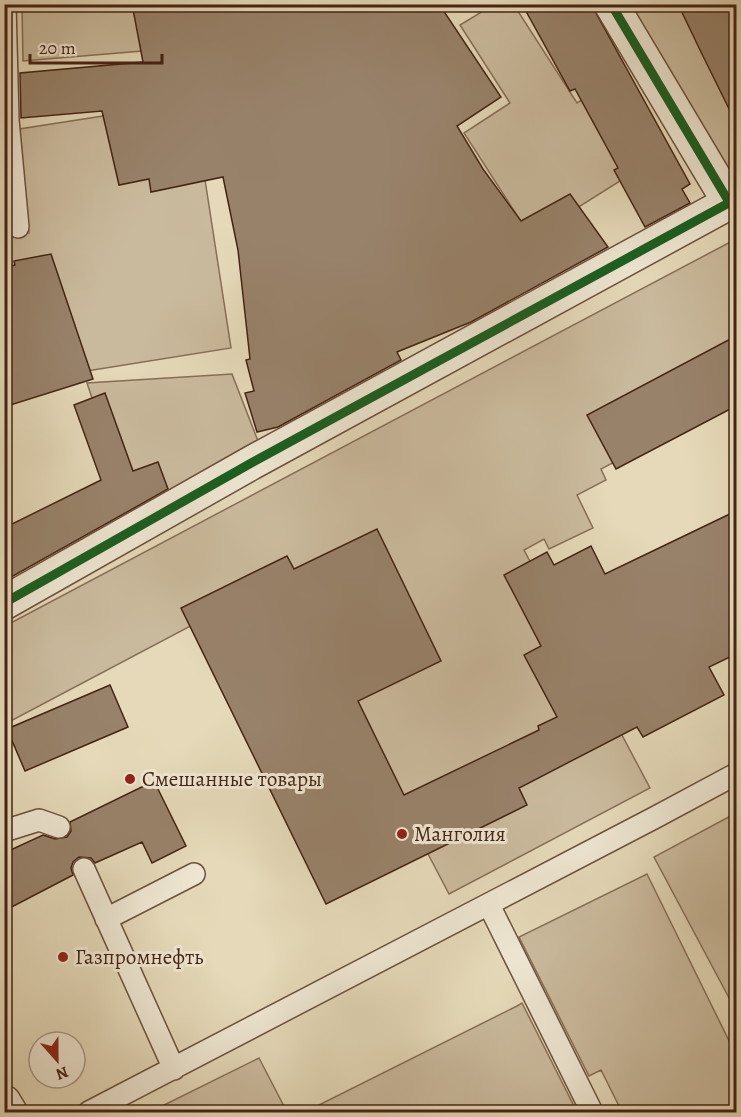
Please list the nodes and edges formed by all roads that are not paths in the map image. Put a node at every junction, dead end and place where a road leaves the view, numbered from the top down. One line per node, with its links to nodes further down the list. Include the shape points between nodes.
1 (5, 4): 4 (lane, via 8,120)
2 (611, 4): 3 (street)
3 (733, 200): 5 (street)
4 (18, 227)
5 (4, 603)
6 (736, 774): 11 (lane)
7 (59, 827): 8 (lane, via 39,820)
8 (4, 831)
9 (84, 868): 12 (lane)
10 (194, 873): 12 (lane)
11 (489, 905): 13 (lane); 17 (lane)
12 (106, 919): 13 (lane)
13 (174, 1069): 16 (lane)
14 (4, 1102): 15 (street)
15 (10, 1113)
16 (89, 1113)
17 (592, 1113)

